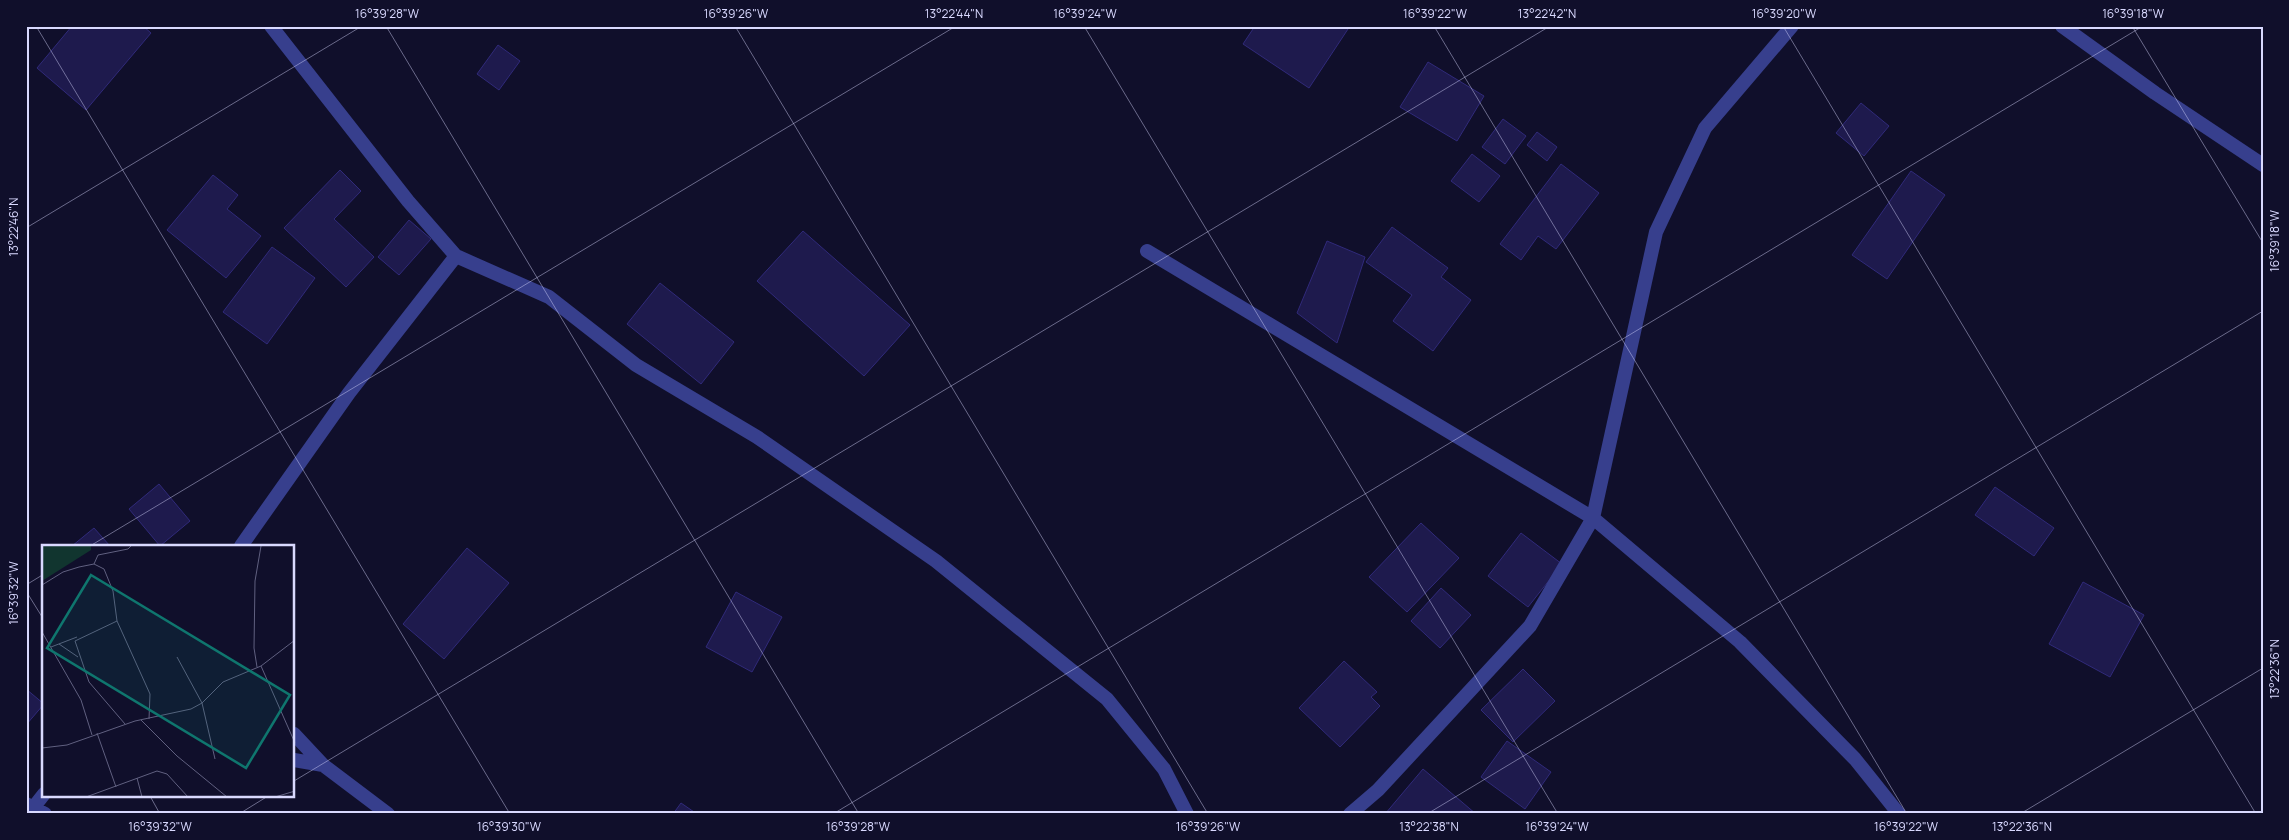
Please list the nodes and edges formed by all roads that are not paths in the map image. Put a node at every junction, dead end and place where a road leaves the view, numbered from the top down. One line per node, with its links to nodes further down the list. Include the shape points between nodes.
1 (271, 26): 6 (street, via 408,201)
2 (1792, 26): 7 (street, via 1705,128 1656,232)
3 (2062, 26): 4 (street, via 2154,93)
4 (2263, 165)
5 (1147, 252): 7 (street)
6 (456, 256): 8 (street, via 349,392); 15 (street, via 549,297 636,365 757,437 936,561 1107,700 1164,769)
7 (1593, 518): 16 (street, via 1530,626 1378,790); 17 (street, via 1740,642 1855,760)
8 (242, 545)
9 (295, 735): 11 (street)
10 (295, 760): 11 (street)
11 (323, 765): 14 (street)
12 (42, 797): 13 (street)
13 (35, 809)
14 (388, 814)
15 (1187, 814)
16 (1350, 814)
17 (1899, 814)

